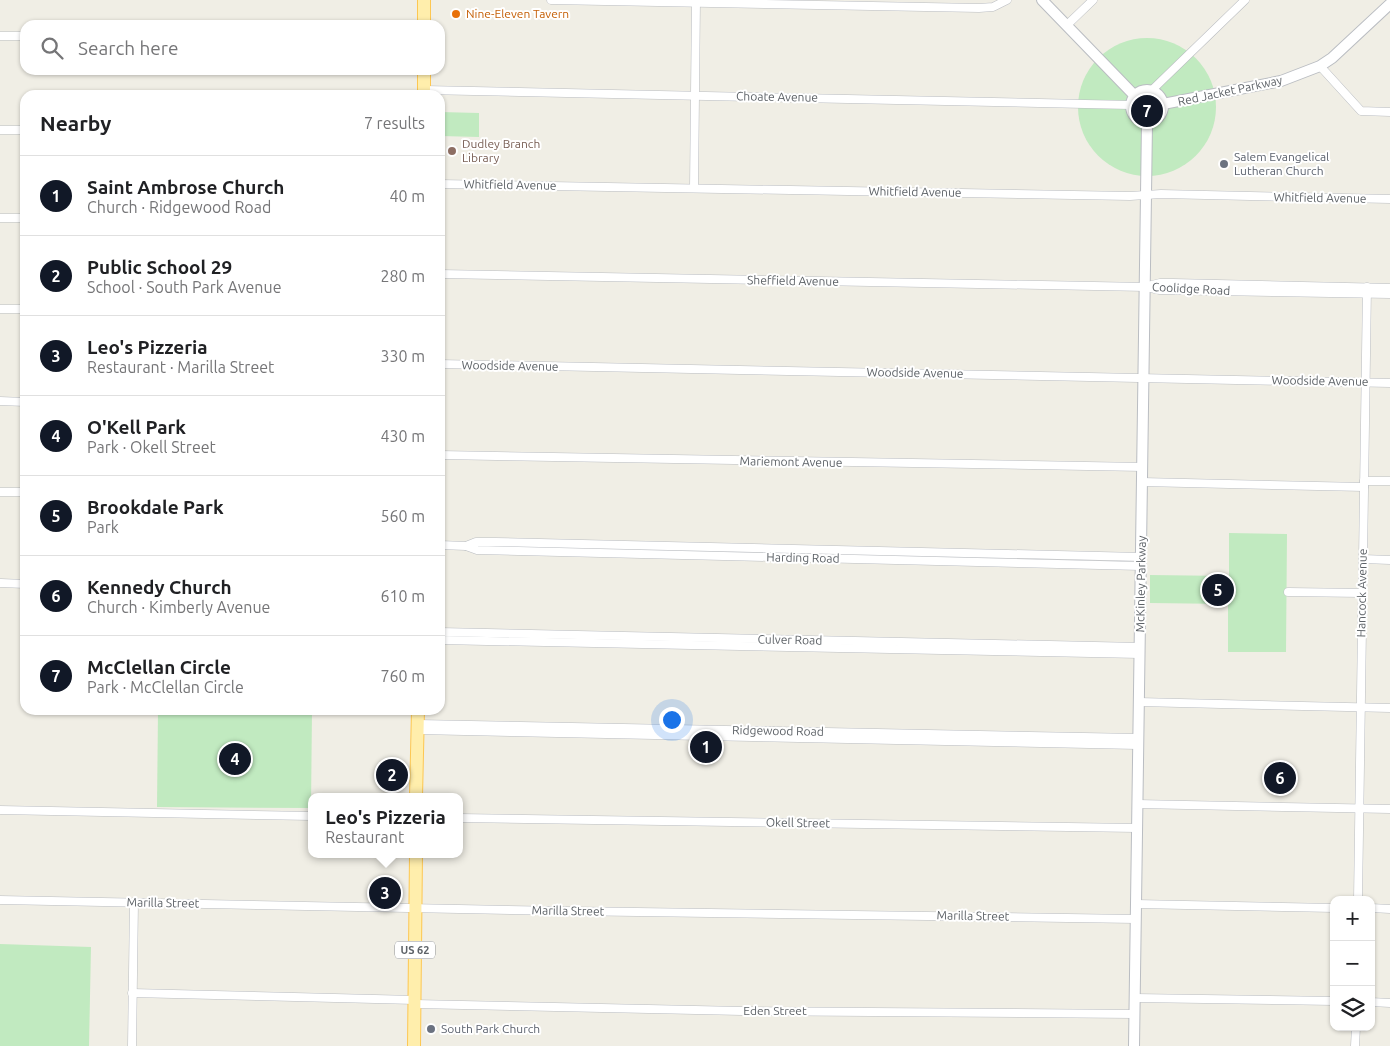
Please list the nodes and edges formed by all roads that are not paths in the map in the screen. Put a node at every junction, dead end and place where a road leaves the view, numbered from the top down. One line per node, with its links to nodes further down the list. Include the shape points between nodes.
1 (424, 0): 9 (main road)
2 (551, 0): 7 (street)
3 (1006, 0): 7 (street, via 993,7 979,8)
4 (1042, 0): 10 (street)
5 (1093, 0): 10 (street)
6 (1245, 0): 16 (street)
7 (696, 1): 18 (street)
8 (1390, 4): 13 (street, Red Jacket Parkway)
9 (424, 20)
10 (1067, 25): 19 (street)
11 (0, 36): 12 (street)
12 (20, 36)
13 (1320, 66): 20 (street, Red Jacket Parkway, via 1281,81); 21 (street, via 1361,111)
14 (424, 75): 15 (main road)
15 (424, 90)
16 (1152, 91): 19 (street, via 1144,90); 20 (street)
17 (445, 93): 18 (street, Choate Avenue)
18 (696, 96): 19 (street, Choate Avenue); 26 (street)
19 (1133, 101): 22 (street, via 1135,118)
20 (1163, 104): 22 (street, via 1160,117)
21 (1390, 112)
22 (1148, 123): 27 (street, McKinley Parkway)
23 (0, 130): 24 (street)
24 (20, 130)
25 (445, 184): 26 (street, Whitfield Avenue)
26 (694, 188): 27 (street, Whitfield Avenue)
27 (1146, 195): 28 (street, Whitfield Avenue); 32 (street, McKinley Parkway)
28 (1390, 199)
29 (0, 218): 30 (street)
30 (20, 218)
31 (445, 274): 32 (street, Sheffield Avenue)
32 (1146, 287): 34 (street, Coolidge Road, via 1160,283); 39 (street, McKinley Parkway)
33 (1390, 288): 34 (street, Coolidge Road)
34 (1367, 290): 35 (street, Coolidge Road); 40 (street, Hancock Avenue)
35 (1390, 294)
36 (0, 309): 37 (street)
37 (20, 309)
38 (445, 364): 39 (street, Woodside Avenue)
39 (1144, 377): 40 (street, Woodside Avenue); 45 (street, McKinley Parkway)
40 (1365, 382): 41 (street, Woodside Avenue); 48 (street, Hancock Avenue)
41 (1390, 382)
42 (0, 401): 43 (street)
43 (20, 402)
44 (445, 455): 45 (street, Mariemont Avenue)
45 (1143, 468): 46 (street, McKinley Parkway)
46 (1142, 482): 48 (street); 66 (street, McKinley Parkway)
47 (1390, 482): 48 (street)
48 (1364, 484): 63 (street, Hancock Avenue)
49 (0, 492): 50 (street)
50 (20, 492)
51 (589, 544): 53 (street, Harding Road, via 476,542); 54 (street, Harding Road); 58 (street)
52 (445, 546): 53 (street, Harding Road)
53 (466, 546): 58 (street, Harding Road, via 477,550)
54 (668, 546): 55 (street, Harding Road); 59 (street)
55 (742, 547): 56 (street, Harding Road); 60 (street)
56 (820, 549): 57 (street, Harding Road); 62 (street)
57 (898, 551): 61 (street, Harding Road); 64 (street)
58 (589, 553): 59 (street, Harding Road)
59 (667, 555): 60 (street, Harding Road)
60 (742, 556): 62 (street, Harding Road)
61 (973, 557): 64 (street, Harding Road); 66 (street, Harding Road)
62 (819, 558): 64 (street, Harding Road)
63 (1363, 559): 65 (street); 70 (street, Hancock Avenue)
64 (898, 560)
65 (1390, 560)
66 (1141, 561): 73 (street, McKinley Parkway)
67 (1, 583): 68 (street)
68 (20, 584)
69 (1288, 592): 70 (street)
70 (1362, 593): 75 (street, Hancock Avenue)
71 (445, 632): 73 (street, Culver Road)
72 (445, 640): 73 (street, Culver Road)
73 (1140, 651): 74 (street, McKinley Parkway)
74 (1139, 702): 75 (street); 79 (street, McKinley Parkway)
75 (1360, 707): 76 (street); 82 (street, Hancock Avenue)
76 (1390, 708)
77 (418, 715): 78 (main road)
78 (418, 727): 79 (street, Ridgewood Road); 80 (main road)
79 (1138, 742): 81 (street, McKinley Parkway)
80 (416, 793)
81 (1137, 804): 82 (street); 87 (street, McKinley Parkway)
82 (1359, 808): 83 (street); 89 (street, Hancock Avenue)
83 (1390, 809)
84 (0, 810): 85 (street)
85 (308, 816)
86 (463, 818): 87 (street, Okell Street)
87 (1137, 828): 92 (street, McKinley Parkway)
88 (416, 858): 93 (main road, US 62)
89 (1358, 896)
90 (0, 900): 91 (street, Marilla Street)
91 (134, 902): 93 (street, Marilla Street); 98 (street)
92 (1136, 904): 94 (street); 97 (street, McKinley Parkway)
93 (416, 908): 97 (street, Marilla Street); 100 (main road, US 62)
94 (1330, 908)
95 (1375, 908): 96 (street)
96 (1390, 909)
97 (1136, 919): 99 (street, McKinley Parkway)
98 (132, 993): 100 (street, Eden Street); 106 (street)
99 (1134, 998): 101 (street); 104 (street, McKinley Parkway)
100 (415, 1002): 104 (street, Eden Street, via 742,1011); 107 (main road, US 62)
101 (1330, 1002)
102 (1375, 1002): 103 (street)
103 (1390, 1003)
104 (1134, 1014): 108 (street, McKinley Parkway)
105 (1356, 1031): 109 (street)
106 (132, 1046)
107 (414, 1046)
108 (1134, 1046)
109 (1355, 1046)

